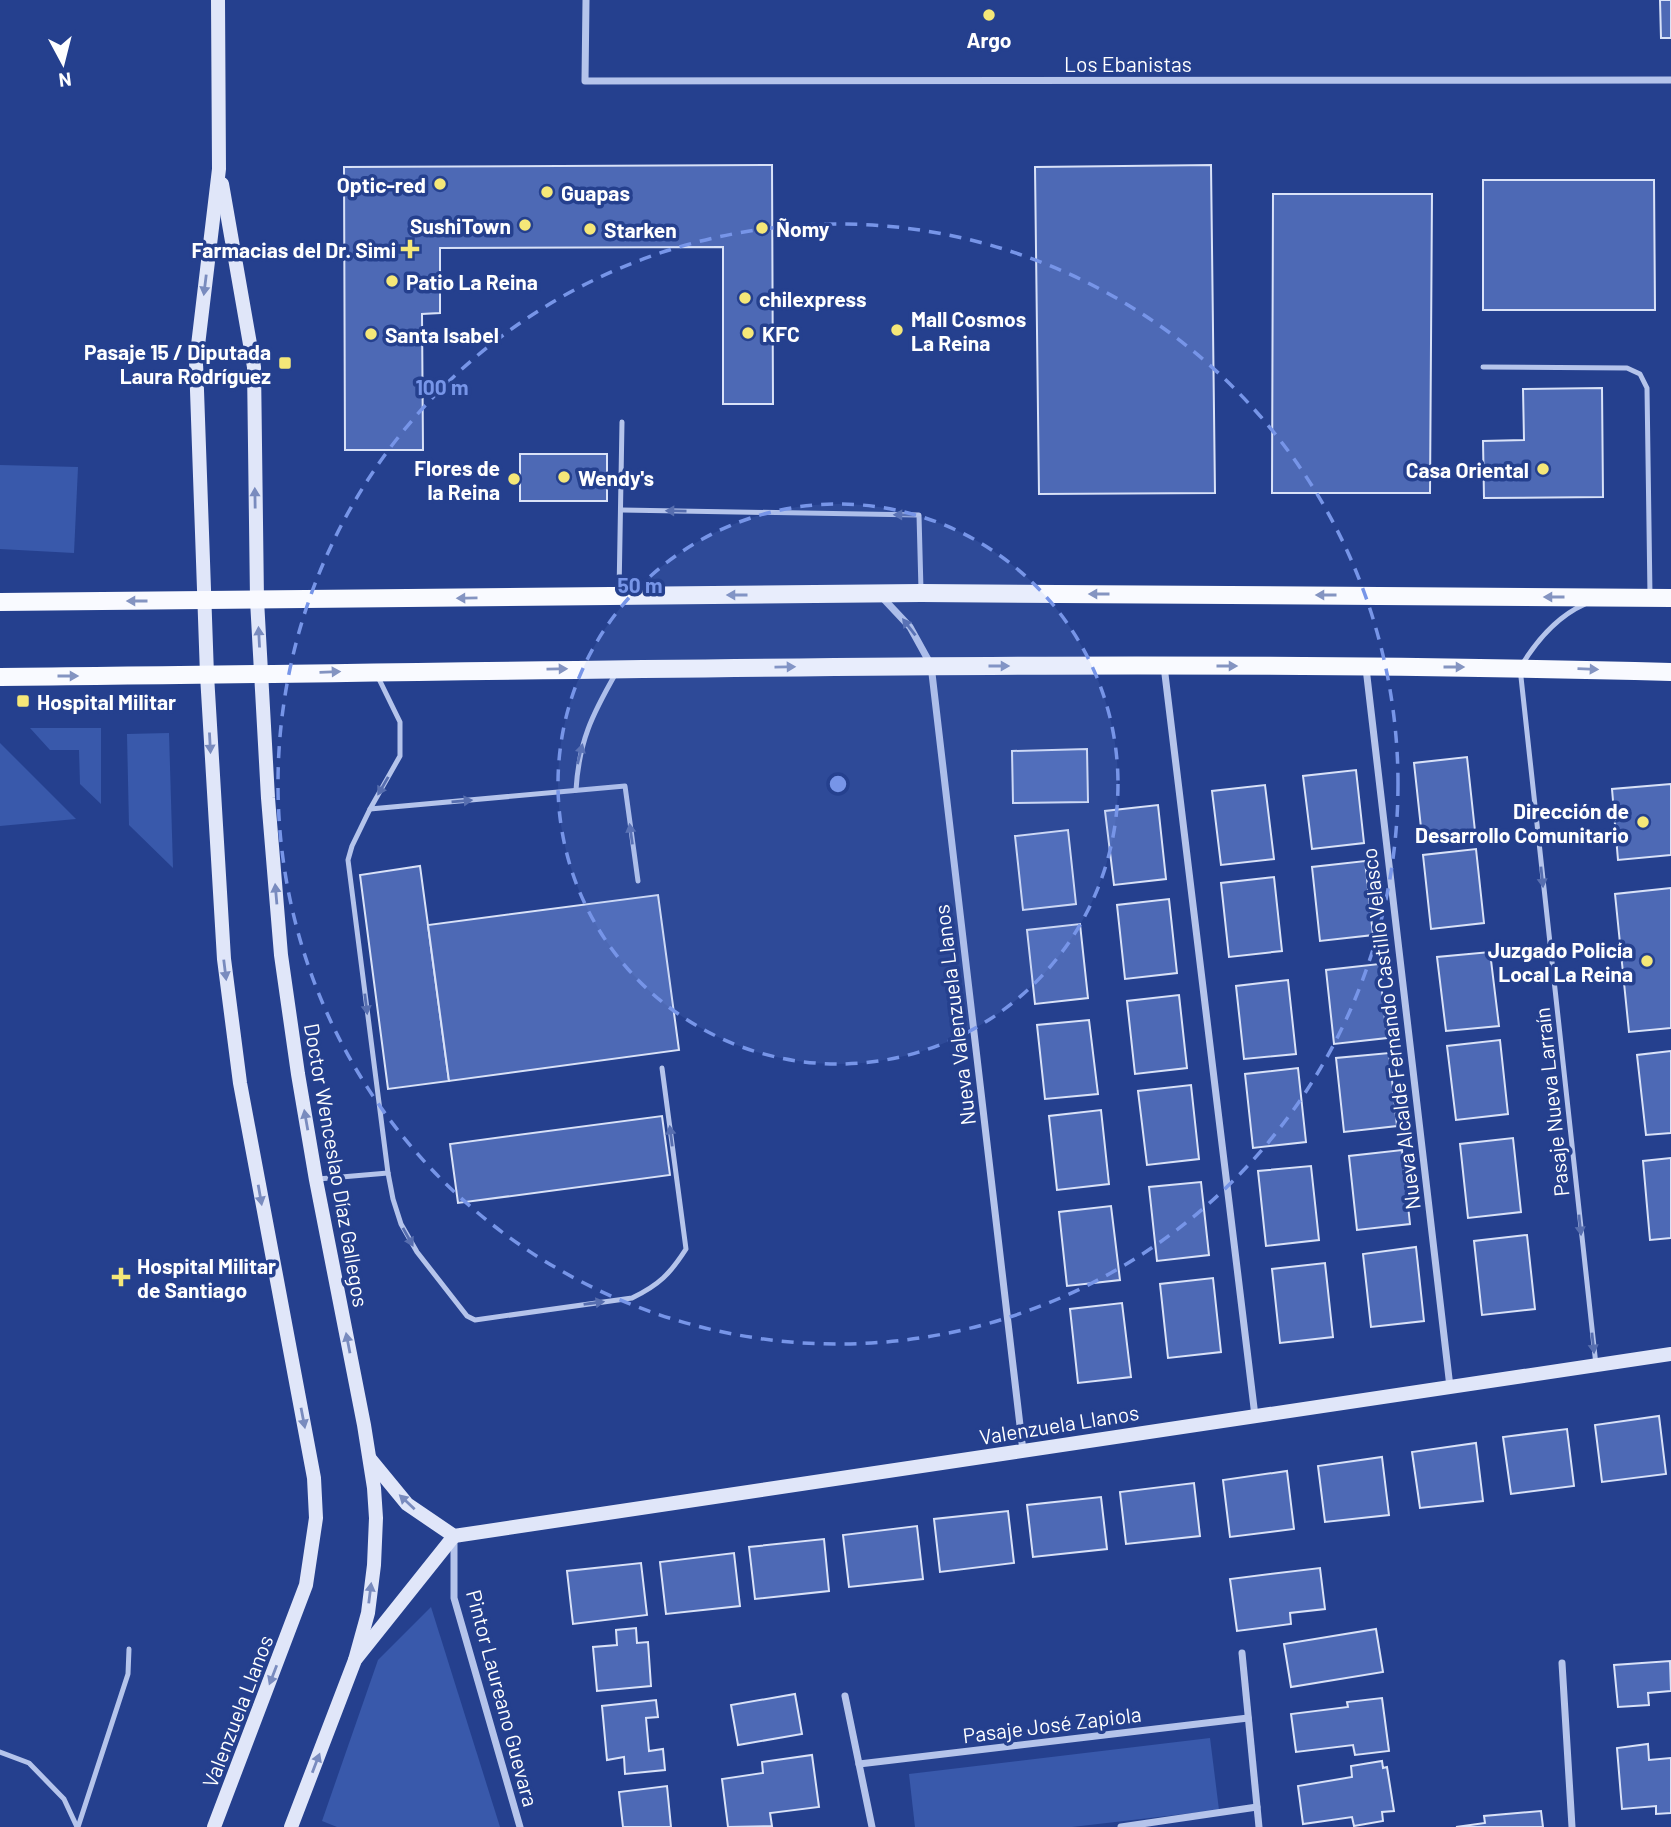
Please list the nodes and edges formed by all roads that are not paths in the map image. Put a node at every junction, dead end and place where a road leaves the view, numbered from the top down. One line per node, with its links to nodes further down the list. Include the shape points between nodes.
1 (219, 0): 4 (main road)
2 (586, 0): 3 (street, Los Ebanistas, via 585,82)
3 (1671, 80)
4 (219, 169): 14 (main road, Doctor Wenceslao Díaz Gallegos, one-way to 4, via 254,367); 15 (main road, one-way to 15, via 197,362)
5 (1483, 367): 12 (lane, via 1627,368 1640,374 1647,388)
6 (622, 422): 7 (lane)
7 (622, 510): 8 (lane, one-way to 7, via 919,516); 10 (lane)
8 (921, 593): 9 (main road); 11 (main road, one-way to 8)
9 (878, 594): 10 (main road, one-way to 10); 17 (street, Nueva Valenzuela Llanos, one-way to 9, via 910,627)
10 (618, 596): 14 (main road, one-way to 14)
11 (1601, 597): 12 (main road); 20 (lane, via 1562,617 1531,649)
12 (1650, 598): 13 (main road)
13 (1671, 598)
14 (257, 600): 15 (main road); 24 (main road, Doctor Wenceslao Díaz Gallegos, one-way to 14)
15 (205, 601): 16 (main road, one-way to 16); 25 (main road)
16 (0, 602)
17 (931, 665): 18 (main road, one-way to 18); 21 (main road, one-way to 17); 37 (street, Nueva Valenzuela Llanos)
18 (1164, 666): 19 (main road, one-way to 19); 36 (street)
19 (1366, 667): 20 (main road, one-way to 20); 35 (street, Nueva Alcalde Fernando Castillo Velasco)
20 (1520, 668): 23 (main road, one-way to 23); 34 (lane, Pasaje Nueva Larraín, one-way to 34)
21 (618, 669): 22 (main road, one-way to 21); 27 (lane, one-way to 21, via 578,760 590,718)
22 (376, 671): 24 (main road, one-way to 22); 28 (lane, one-way to 28, via 400,722 400,756)
23 (1671, 672)
24 (261, 674): 25 (main road); 32 (main road, Doctor Wenceslao Díaz Gallegos, one-way to 24, via 281,955)
25 (206, 675): 26 (main road, one-way to 25); 50 (main road, Valenzuela Llanos, one-way to 50, via 224,959 240,1083 314,1478 316,1518 312,1558 298,1611)
26 (0, 677)
27 (576, 790): 28 (lane, one-way to 27); 29 (lane, one-way to 27, via 625,786)
28 (370, 809): 31 (lane, one-way to 31, via 348,860)
29 (638, 881)
30 (662, 1068): 31 (lane, one-way to 30, via 401,1224 467,1316 475,1320 632,1298 652,1289 671,1272 686,1249)
31 (388, 1173): 32 (lane)
32 (316, 1180): 38 (main road, Doctor Wenceslao Díaz Gallegos, one-way to 32)
33 (1671, 1354): 34 (main road, Valenzuela Llanos)
34 (1596, 1365): 35 (main road, Valenzuela Llanos)
35 (1450, 1387): 36 (main road, Valenzuela Llanos)
36 (1255, 1416): 37 (main road, Valenzuela Llanos)
37 (1023, 1451): 39 (main road, Valenzuela Llanos)
38 (369, 1458): 39 (main road, one-way to 38, via 407,1504); 42 (main road, Doctor Wenceslao Díaz Gallegos, one-way to 38, via 368,1613 374,1565 376,1518)
39 (454, 1536): 42 (main road); 52 (street, Pintor Laureano Guevara, via 454,1598)
40 (129, 1649): 49 (lane, via 128,1674)
41 (1242, 1653): 45 (street)
42 (355, 1660): 51 (main road, one-way to 42)
43 (1562, 1663): 56 (street)
44 (845, 1696): 47 (street)
45 (1248, 1718): 47 (street, Pasaje José Zapiola); 48 (street)
46 (0, 1752): 49 (lane, via 29,1763 64,1799)
47 (859, 1764): 53 (street)
48 (1257, 1807): 54 (street); 55 (street)
49 (77, 1827)
50 (214, 1827)
51 (291, 1827)
52 (520, 1827)
53 (872, 1827)
54 (1121, 1827)
55 (1259, 1827)
56 (1572, 1827)

